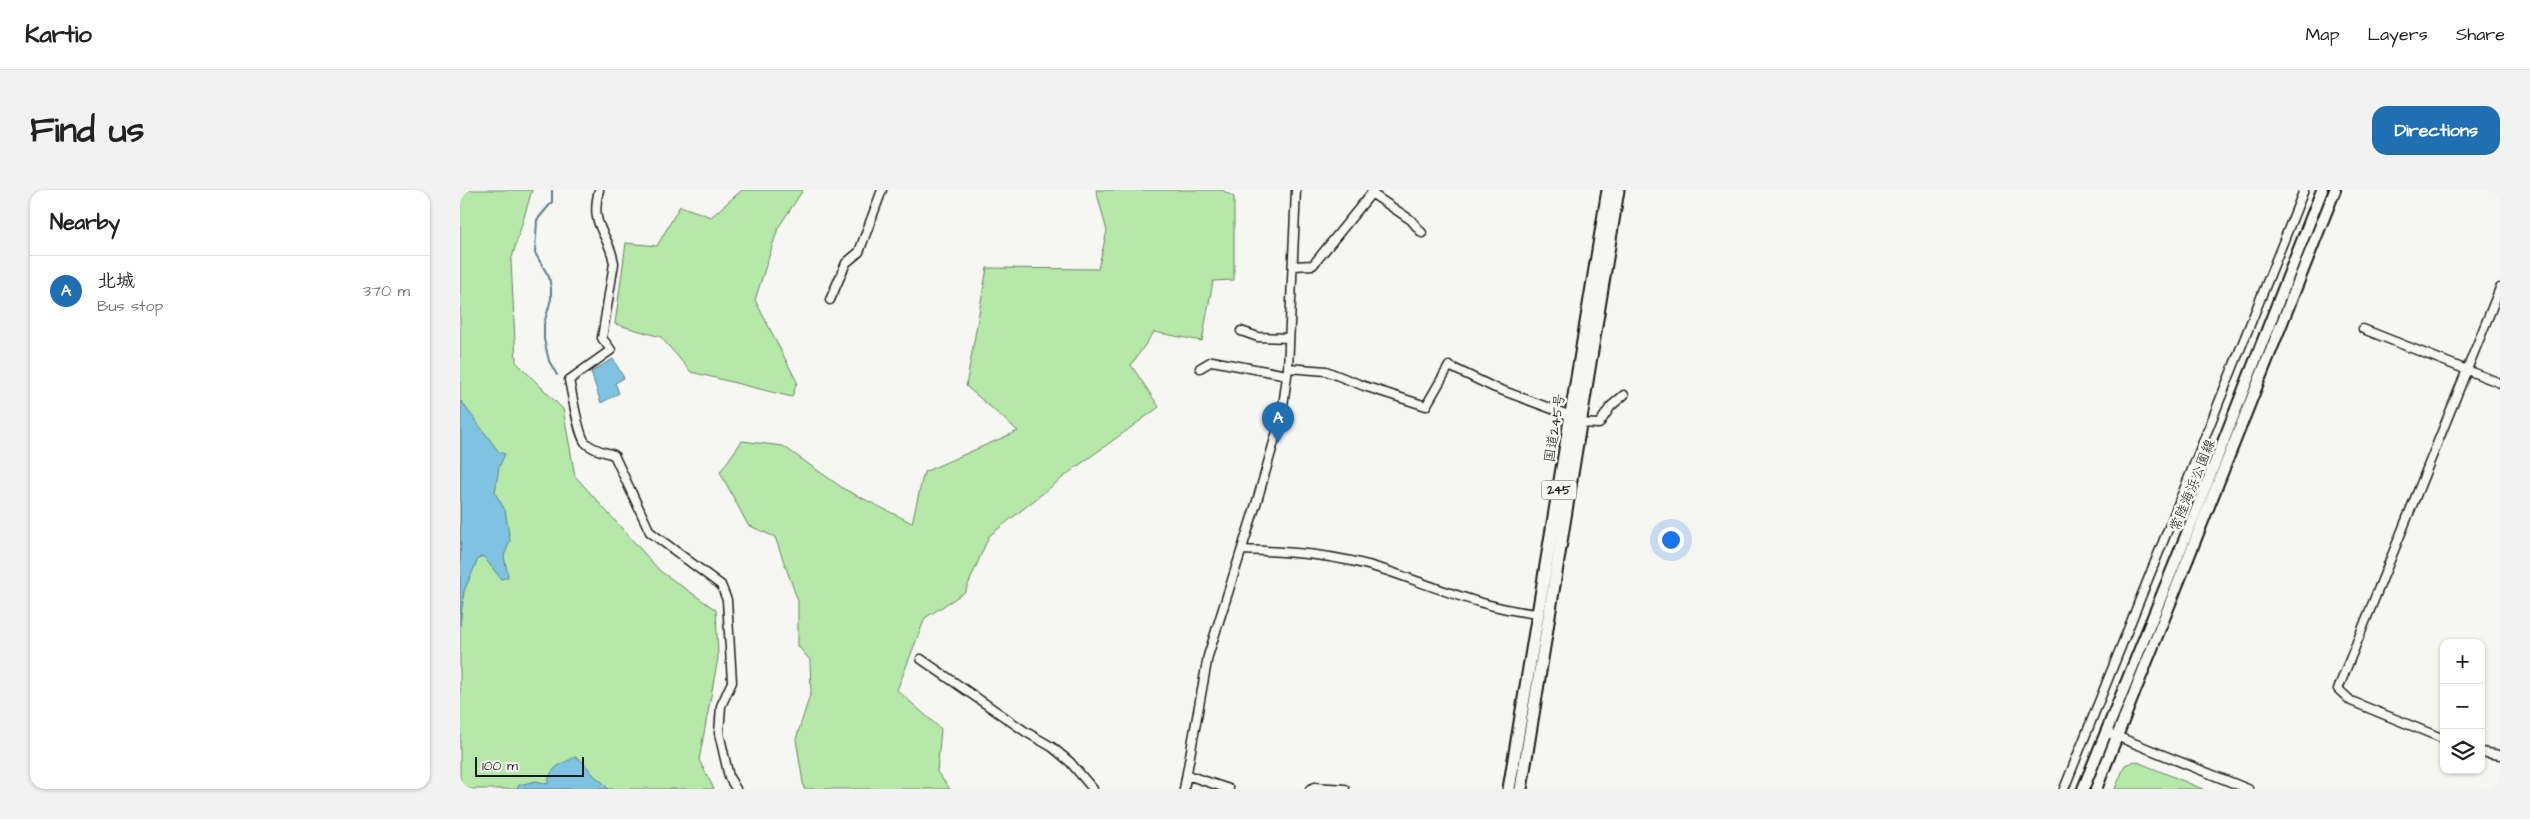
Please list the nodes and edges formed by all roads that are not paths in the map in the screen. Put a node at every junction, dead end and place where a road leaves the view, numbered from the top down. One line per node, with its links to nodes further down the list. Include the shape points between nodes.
1 (599, 190): 32 (street, via 596,214 613,253 614,263 602,338 611,350 569,380 577,420 585,442 614,455 650,532 721,585 727,600 732,682 721,706 719,733 729,777)
2 (882, 190): 13 (street, via 859,252 846,263)
3 (1296, 190): 11 (street)
4 (1608, 190): 22 (highway, 国道245号 / 245)
5 (1618, 190): 22 (highway, 国道245号 / 245)
6 (2304, 190): 40 (street)
7 (2322, 190): 26 (main road, 常陸海浜公園線, via 2204,493)
8 (2335, 190): 28 (main road, 常陸海浜公園線)
9 (1372, 191): 10 (street, via 1411,220); 11 (street, via 1313,265)
10 (1422, 233)
11 (1294, 266): 16 (street)
12 (2500, 288): 19 (street)
13 (830, 300)
14 (2364, 329): 19 (street)
15 (1241, 331): 16 (street, via 1258,337)
16 (1289, 338): 18 (street)
17 (1200, 368): 18 (street, via 1212,361)
18 (1287, 371): 22 (street, via 1326,371 1426,406 1449,366); 23 (street, via 1277,435)
19 (2467, 371): 20 (street); 27 (street, via 2338,689 2352,701)
20 (2500, 384)
21 (1624, 395): 22 (street, via 1598,424)
22 (1575, 419): 24 (highway, 国道245号 / 245); 39 (highway, 国道245号 / 245)
23 (1242, 550): 24 (street, via 1317,554 1344,559 1458,597); 31 (street, via 1208,656)
24 (1539, 614): 38 (highway, 国道245号 / 245)
25 (921, 659): 33 (street, via 1052,747)
26 (2106, 732): 28 (street); 41 (main road, 常陸海浜公園線)
27 (2440, 736)
28 (2118, 737): 42 (main road, 常陸海浜公園線); 43 (street)
29 (2485, 753): 30 (street)
30 (2500, 755)
31 (1187, 775): 34 (street); 35 (street)
32 (736, 789)
33 (1093, 789)
34 (1184, 789)
35 (1229, 789)
36 (1310, 789): 37 (street)
37 (1345, 789)
38 (1509, 789)
39 (1521, 789)
40 (2064, 789)
41 (2083, 789)
42 (2096, 789)
43 (2248, 789)

